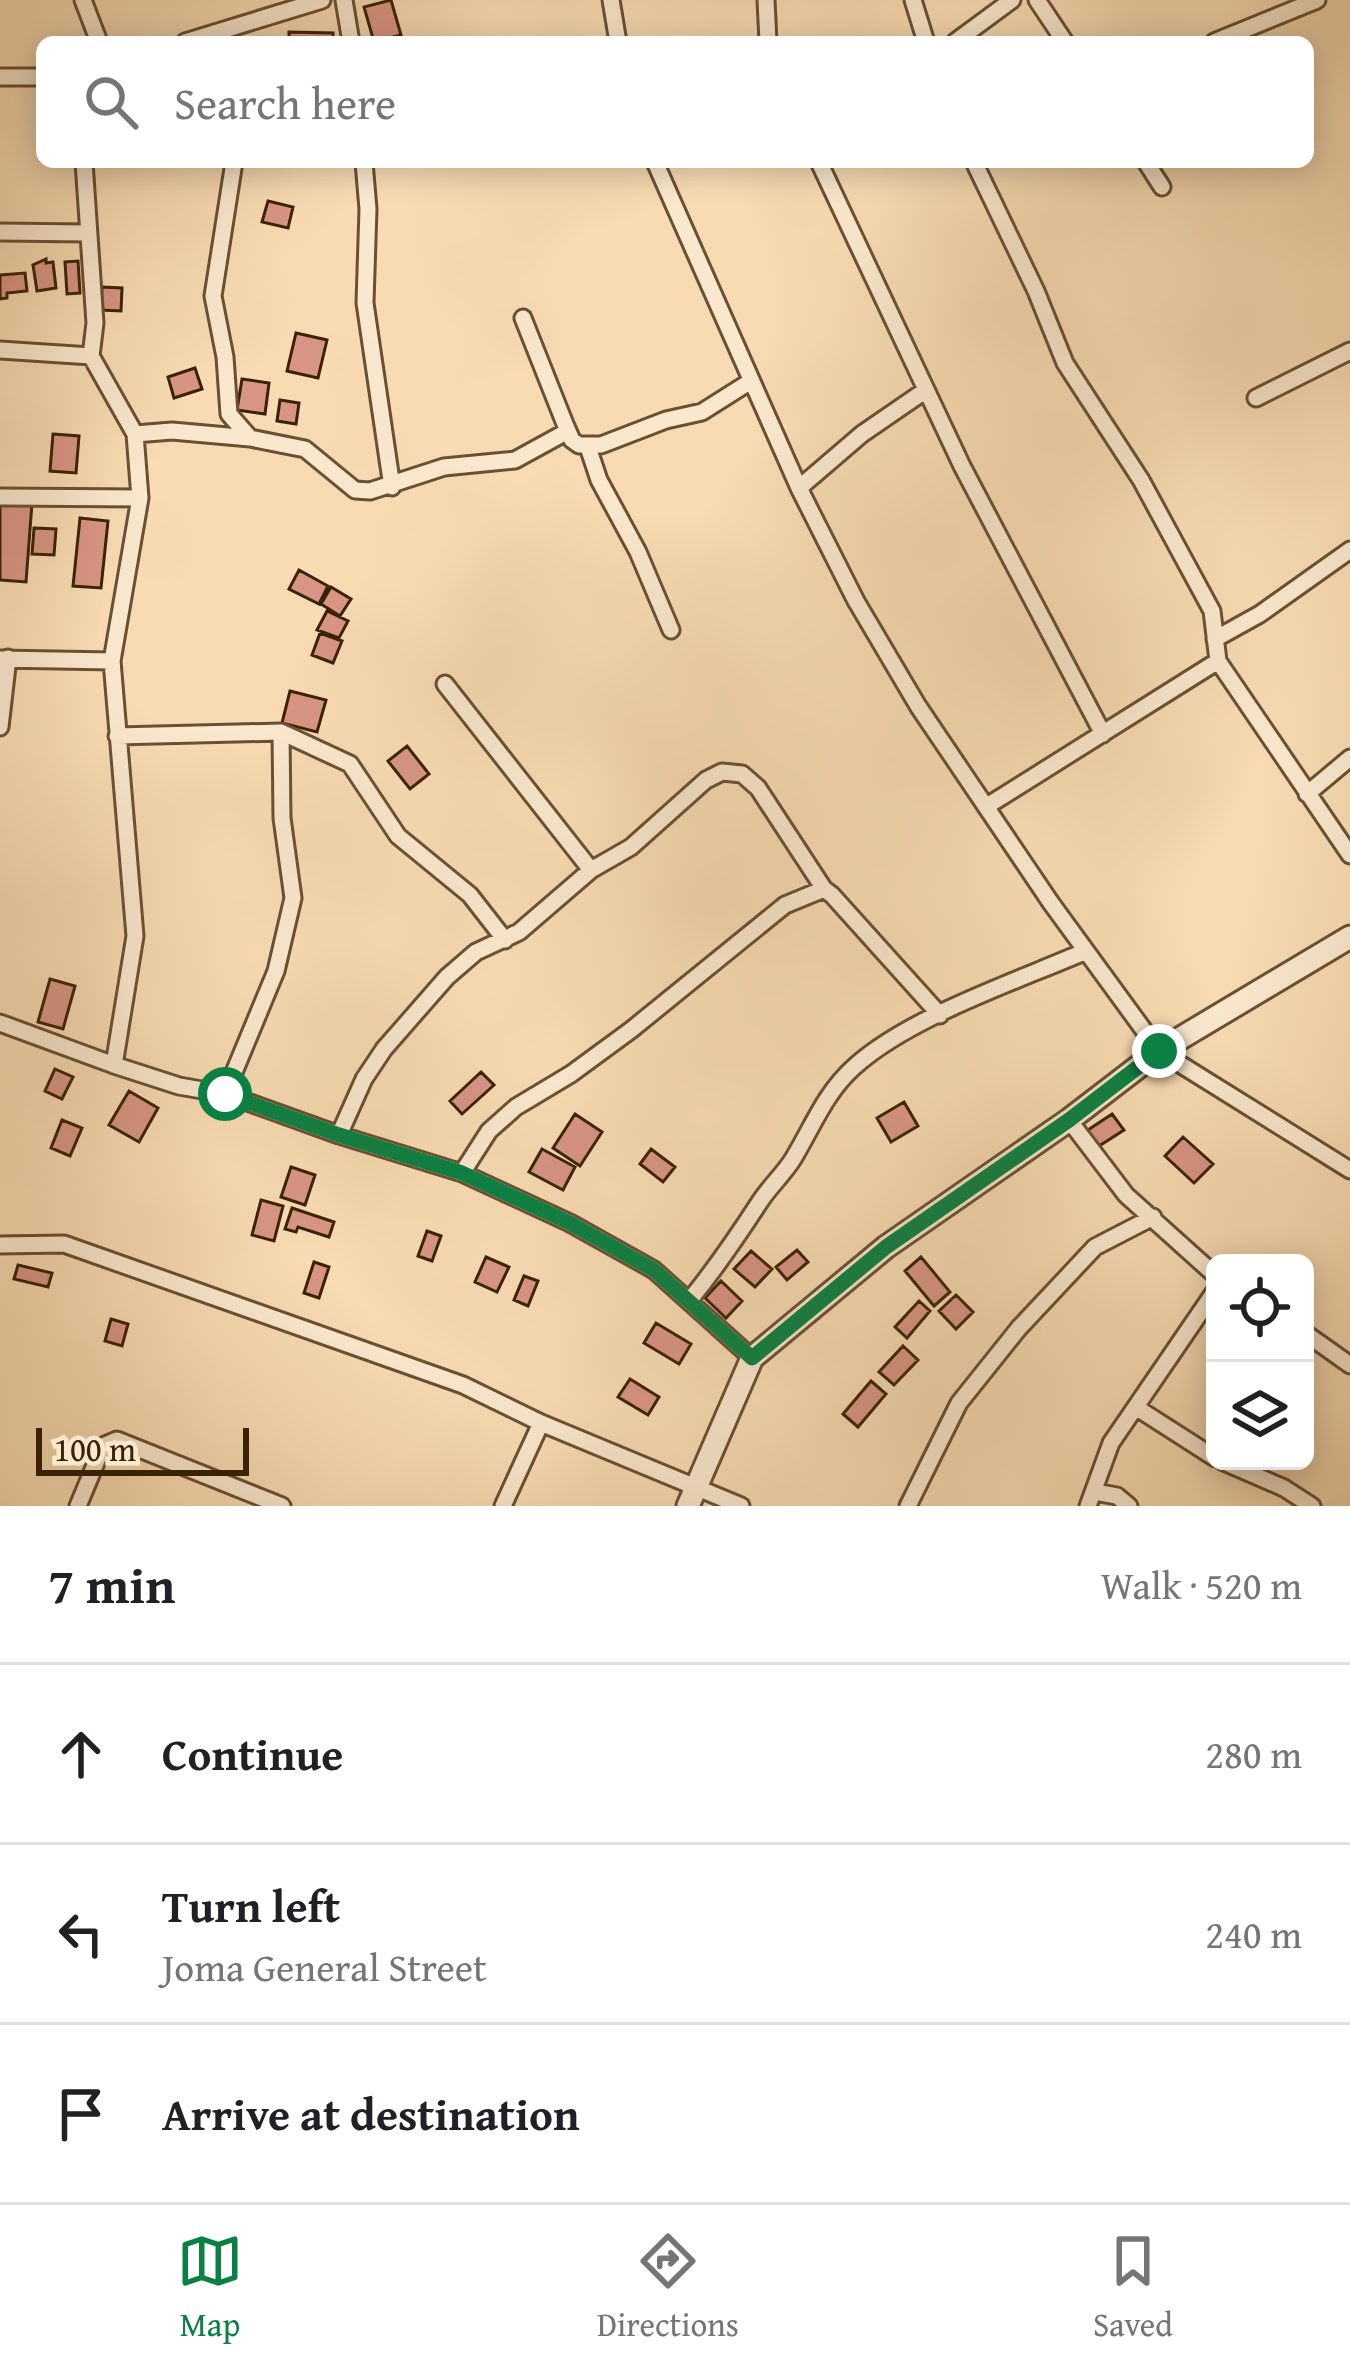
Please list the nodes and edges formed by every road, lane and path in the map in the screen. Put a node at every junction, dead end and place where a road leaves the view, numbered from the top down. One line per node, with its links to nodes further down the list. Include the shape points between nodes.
1 (83, 0): 11 (street)
2 (322, 0): 10 (street)
3 (344, 0): 14 (street)
4 (611, 0): 15 (street)
5 (766, 0): 16 (street)
6 (913, 0): 17 (street)
7 (1012, 0): 18 (street)
8 (1037, 0): 19 (street)
9 (1317, 0): 20 (street)
10 (251, 22): 12 (street); 13 (street)
11 (97, 36)
12 (205, 36)
13 (248, 36)
14 (350, 36)
15 (617, 36)
16 (768, 36)
17 (924, 36)
18 (963, 36)
19 (1062, 36)
20 (1229, 36)
21 (0, 77): 22 (street)
22 (36, 77)
23 (83, 168): 32 (street)
24 (233, 168): 42 (street, via 213,296 230,414)
25 (365, 168): 44 (street, via 365,303)
26 (658, 168): 37 (street)
27 (822, 168): 38 (street)
28 (977, 168): 50 (street, via 1065,364 1141,479 1212,611)
29 (1150, 168): 30 (street)
30 (1162, 187)
31 (0, 232): 32 (street)
32 (87, 233): 36 (street)
33 (523, 318): 40 (street)
34 (0, 350): 36 (street)
35 (1350, 351): 39 (street)
36 (91, 356): 41 (street)
37 (751, 380): 43 (street, via 702,412); 45 (street)
38 (926, 389): 45 (street); 57 (street)
39 (1256, 398)
40 (568, 431): 43 (street); 44 (street, via 515,460 444,466)
41 (135, 434): 42 (street); 47 (street)
42 (250, 438): 44 (street, via 305,448 355,490)
43 (588, 447): 49 (street)
44 (392, 487)
45 (799, 488): 61 (street, via 918,706)
46 (0, 496): 47 (street)
47 (140, 498): 52 (street)
48 (1350, 550): 50 (street)
49 (670, 630)
50 (1215, 639): 53 (street)
51 (4, 658): 52 (street); 55 (street)
52 (112, 661): 58 (street)
53 (1218, 661): 57 (street); 60 (street)
54 (445, 684): 63 (street)
55 (0, 727)
56 (281, 732): 58 (street); 66 (street, via 350,764 398,836 470,895); 72 (street, via 293,898 276,970)
57 (1103, 734): 61 (street)
58 (117, 736): 71 (street, via 136,936)
59 (1350, 758): 60 (street)
60 (1307, 794): 62 (street)
61 (987, 806): 67 (street)
62 (1350, 855)
63 (591, 870): 64 (street, via 722,772 742,774 758,788); 66 (street)
64 (824, 889): 68 (street); 76 (street, via 785,905 631,1030 516,1107)
65 (1350, 938): 70 (street)
66 (506, 940): 74 (street, via 447,977 384,1049)
67 (1086, 951): 68 (street); 70 (street)
68 (940, 1015): 80 (street, via 878,1048 824,1100 740,1239)
69 (0, 1023): 71 (street)
70 (1159, 1051): 73 (street); 75 (street)
71 (114, 1065): 72 (street)
72 (225, 1094): 74 (street)
73 (1069, 1120): 77 (street, via 1126,1195); 83 (street, via 886,1247)
74 (339, 1135): 76 (street)
75 (1350, 1170)
76 (462, 1173): 80 (street, via 654,1270)
77 (1154, 1217): 79 (street); 95 (street, via 1095,1247 1019,1328 959,1403)
78 (1, 1248): 86 (street, via 64,1244 464,1384)
79 (1206, 1266)
80 (689, 1301): 83 (street)
81 (1206, 1304): 85 (street)
82 (1314, 1339): 84 (street)
83 (752, 1358): 89 (street)
84 (1350, 1365)
85 (1137, 1408): 87 (street); 90 (street, via 1111,1443)
86 (542, 1423): 89 (street); 93 (street)
87 (1206, 1451)
88 (1243, 1470): 97 (street)
89 (692, 1497): 94 (street)
90 (1092, 1499): 96 (street, via 1118,1496)
91 (78, 1506): 92 (street, via 103,1446 117,1440)
92 (282, 1506)
93 (503, 1506)
94 (741, 1506)
95 (908, 1506)
96 (1130, 1506)
97 (1312, 1506)

